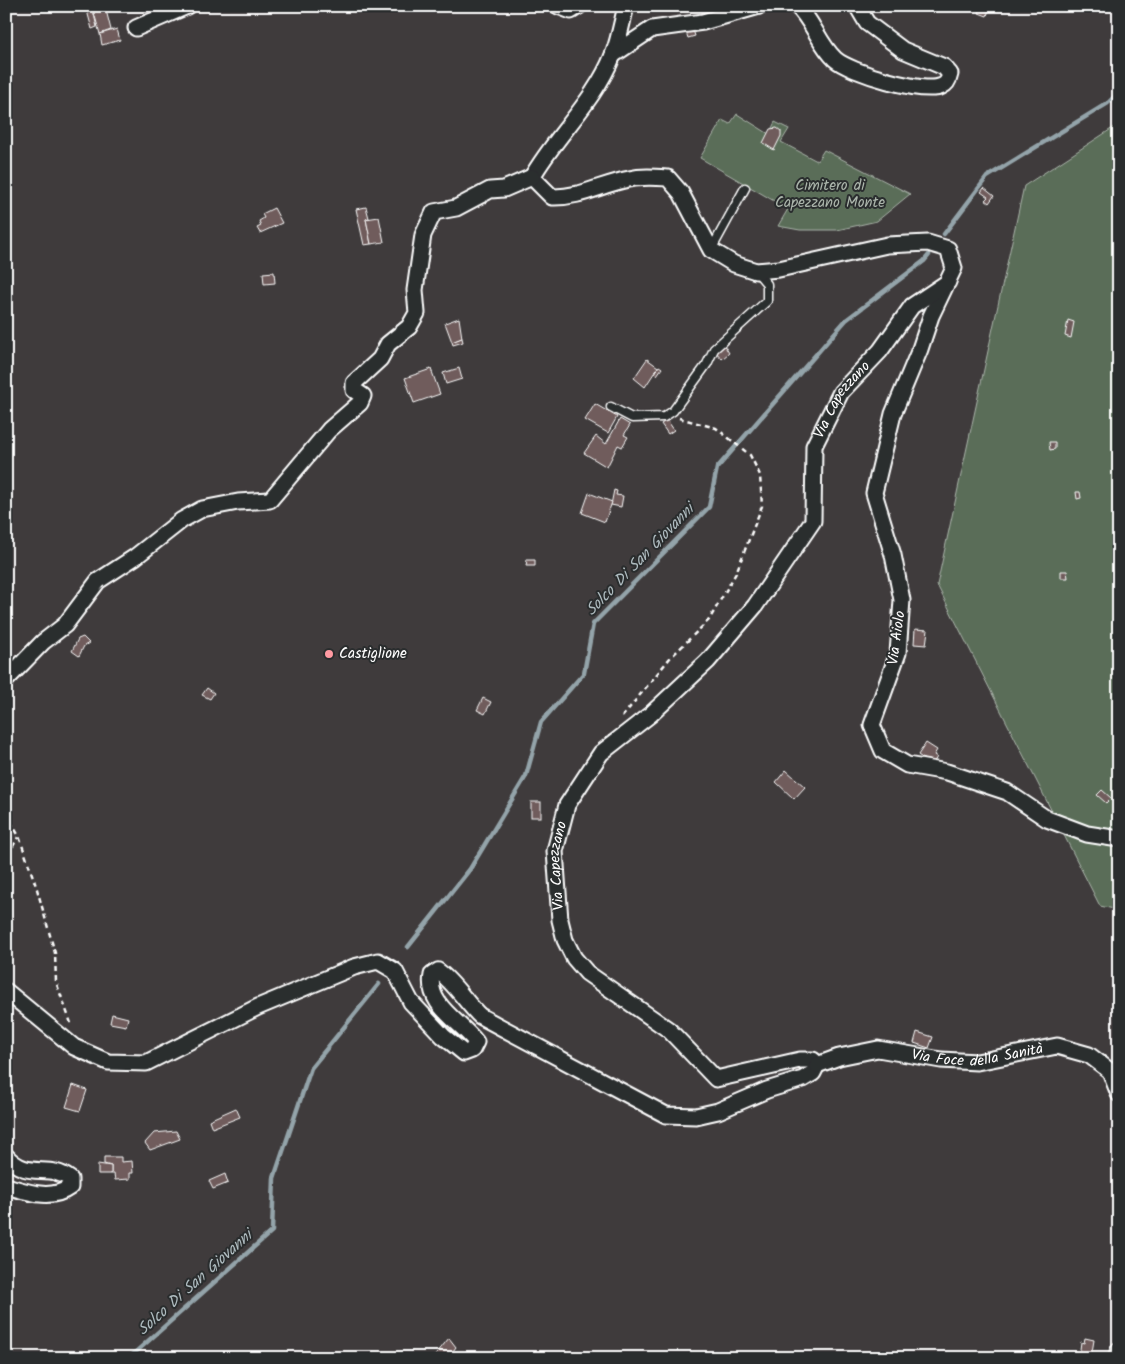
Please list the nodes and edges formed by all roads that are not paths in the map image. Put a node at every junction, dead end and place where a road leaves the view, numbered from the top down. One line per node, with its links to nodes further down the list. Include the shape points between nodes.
1 (187, 6): 8 (street)
2 (558, 6): 3 (street, via 571,11)
3 (579, 6)
4 (626, 6): 9 (street)
5 (760, 6): 9 (street, via 703,22 652,29)
6 (797, 6): 7 (street, via 808,16 834,59 844,66 927,89 941,87 948,80 950,74 944,67 903,50 867,24)
7 (858, 6)
8 (136, 28)
9 (613, 55): 10 (street, via 594,90)
10 (532, 178): 12 (street, via 552,197 570,198 628,179 668,178 684,198); 16 (street, via 504,189 490,190 456,208 434,212 423,235 415,290 416,313 409,328 388,344 380,359 354,383 354,390 363,396 360,402 329,430 270,500 202,509 182,520 98,580 65,625 43,642)
11 (745, 188): 12 (lane)
12 (711, 250): 13 (street, via 734,264)
13 (756, 271): 14 (street, via 887,246 928,243 948,249 954,268); 15 (lane, via 767,284 767,301 714,349 673,411 664,417 632,418)
14 (948, 282): 17 (street, Via Aiolo, via 931,316 893,414 874,493 893,555 902,600 898,653 872,725 883,751 908,765 947,772 1007,792 1047,819 1087,834); 19 (street, Via Capezzano, via 912,306 880,350 841,392 814,446 812,521 801,540 755,606 708,661 651,714 600,753 567,805 555,851 560,920 574,958 586,973 669,1030 708,1073 716,1079 800,1060 813,1060)
15 (611, 407)
16 (6, 680)
17 (1119, 840)
18 (6, 991): 19 (street, via 74,1047 108,1062 146,1063 258,1007 354,967 378,961 395,971 411,1002 443,1036 464,1052 472,1050 476,1042 436,1000 430,984 432,975 438,972 446,976 480,1016 666,1115 696,1116 718,1111 803,1079 813,1073)
19 (817, 1065): 20 (street, Via Foce della Sanità, via 878,1049 941,1060 977,1062 1057,1046 1088,1055 1110,1071)
20 (1119, 1094)
21 (6, 1156): 22 (street, via 28,1171 64,1174 70,1179 70,1187 61,1194 49,1195)
22 (6, 1186)
23 (1119, 1350): 24 (street)
24 (1116, 1358)

